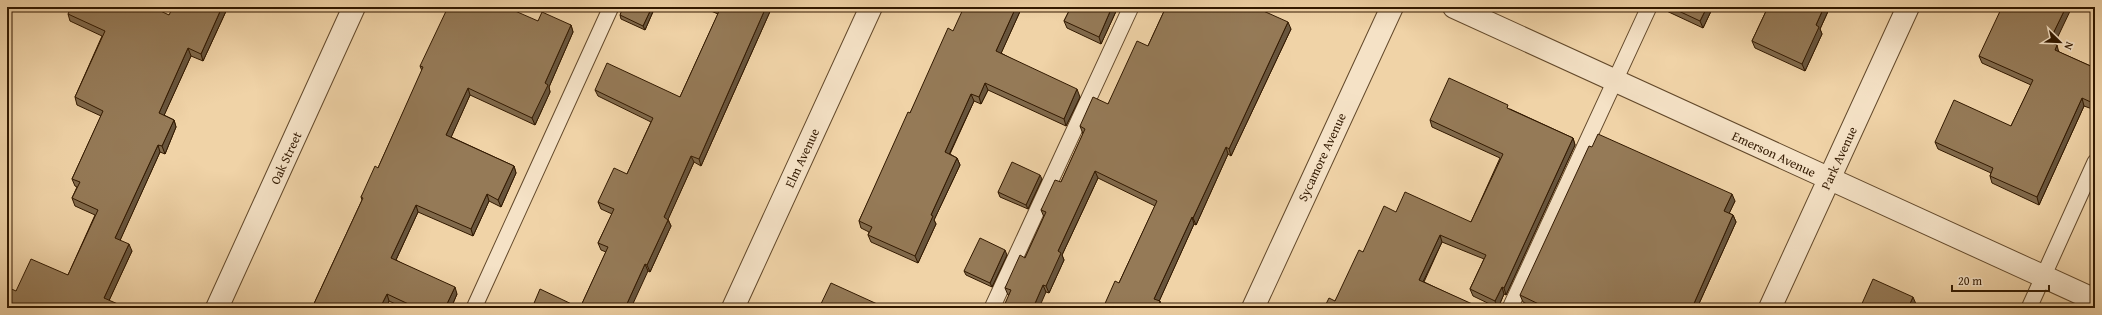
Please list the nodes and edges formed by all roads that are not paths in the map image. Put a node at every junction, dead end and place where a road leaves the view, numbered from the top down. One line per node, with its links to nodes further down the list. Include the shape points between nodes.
1 (354, 7): 14 (street, Oak Street)
2 (611, 7): 15 (lane)
3 (871, 7): 16 (street, Elm Avenue)
4 (1131, 7): 17 (lane)
5 (1392, 7): 18 (street, Sycamore Avenue)
6 (1454, 7): 9 (street, Emerson Avenue)
7 (1649, 7): 9 (lane)
8 (1908, 7): 11 (street, Park Avenue)
9 (1614, 81): 11 (street, Emerson Avenue); 19 (lane)
10 (2095, 162): 12 (lane)
11 (1829, 180): 12 (street, Emerson Avenue); 20 (street, Park Avenue)
12 (2043, 276): 13 (street, Emerson Avenue); 21 (lane)
13 (2095, 300)
14 (217, 308)
15 (474, 308)
16 (733, 308)
17 (992, 308)
18 (1253, 308)
19 (1510, 308)
20 (1770, 308)
21 (2029, 308)

